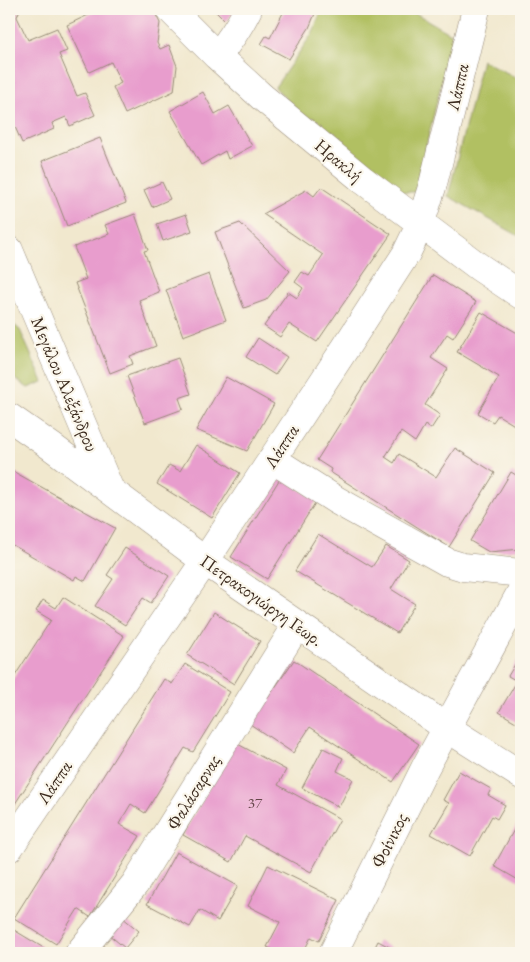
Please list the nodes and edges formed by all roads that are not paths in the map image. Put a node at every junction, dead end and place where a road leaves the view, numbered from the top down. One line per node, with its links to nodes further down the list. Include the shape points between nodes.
1 (170, 9): 4 (street, Ηρακλή)
2 (248, 9): 4 (street, via 230,41)
3 (476, 9): 5 (street, Λάππα, via 439,162)
4 (216, 56): 5 (street, Ηρακλή)
5 (420, 225): 8 (street, Ηρακλή); 10 (street, Λάππα, via 393,275)
6 (9, 250): 7 (street, Μεγάλου Αλεξάνδρου)
7 (15, 286): 11 (street, Μεγάλου Αλεξάνδρου)
8 (521, 295)
9 (9, 417): 11 (street, Πετρακογιώργη Γεωρ.)
10 (272, 459): 12 (street, Λάππα); 13 (street, via 336,500 447,562 463,567)
11 (110, 490): 12 (street, Πετρακογιώργη Γεωρ.)
12 (205, 561): 15 (street, Πετρακογιώργη Γεωρ.); 18 (street, Λάππα)
13 (521, 573)
14 (521, 592): 16 (street, Φοίνικος)
15 (297, 625): 16 (street, Πετρακογιώργη Γεωρ.); 19 (street, Φαλάσαρνας, via 136,884)
16 (447, 728): 17 (street, Πετρακογιώργη Γεωρ.); 20 (street, Φοίνικος)
17 (521, 775)
18 (9, 848)
19 (80, 953)
20 (333, 953)

